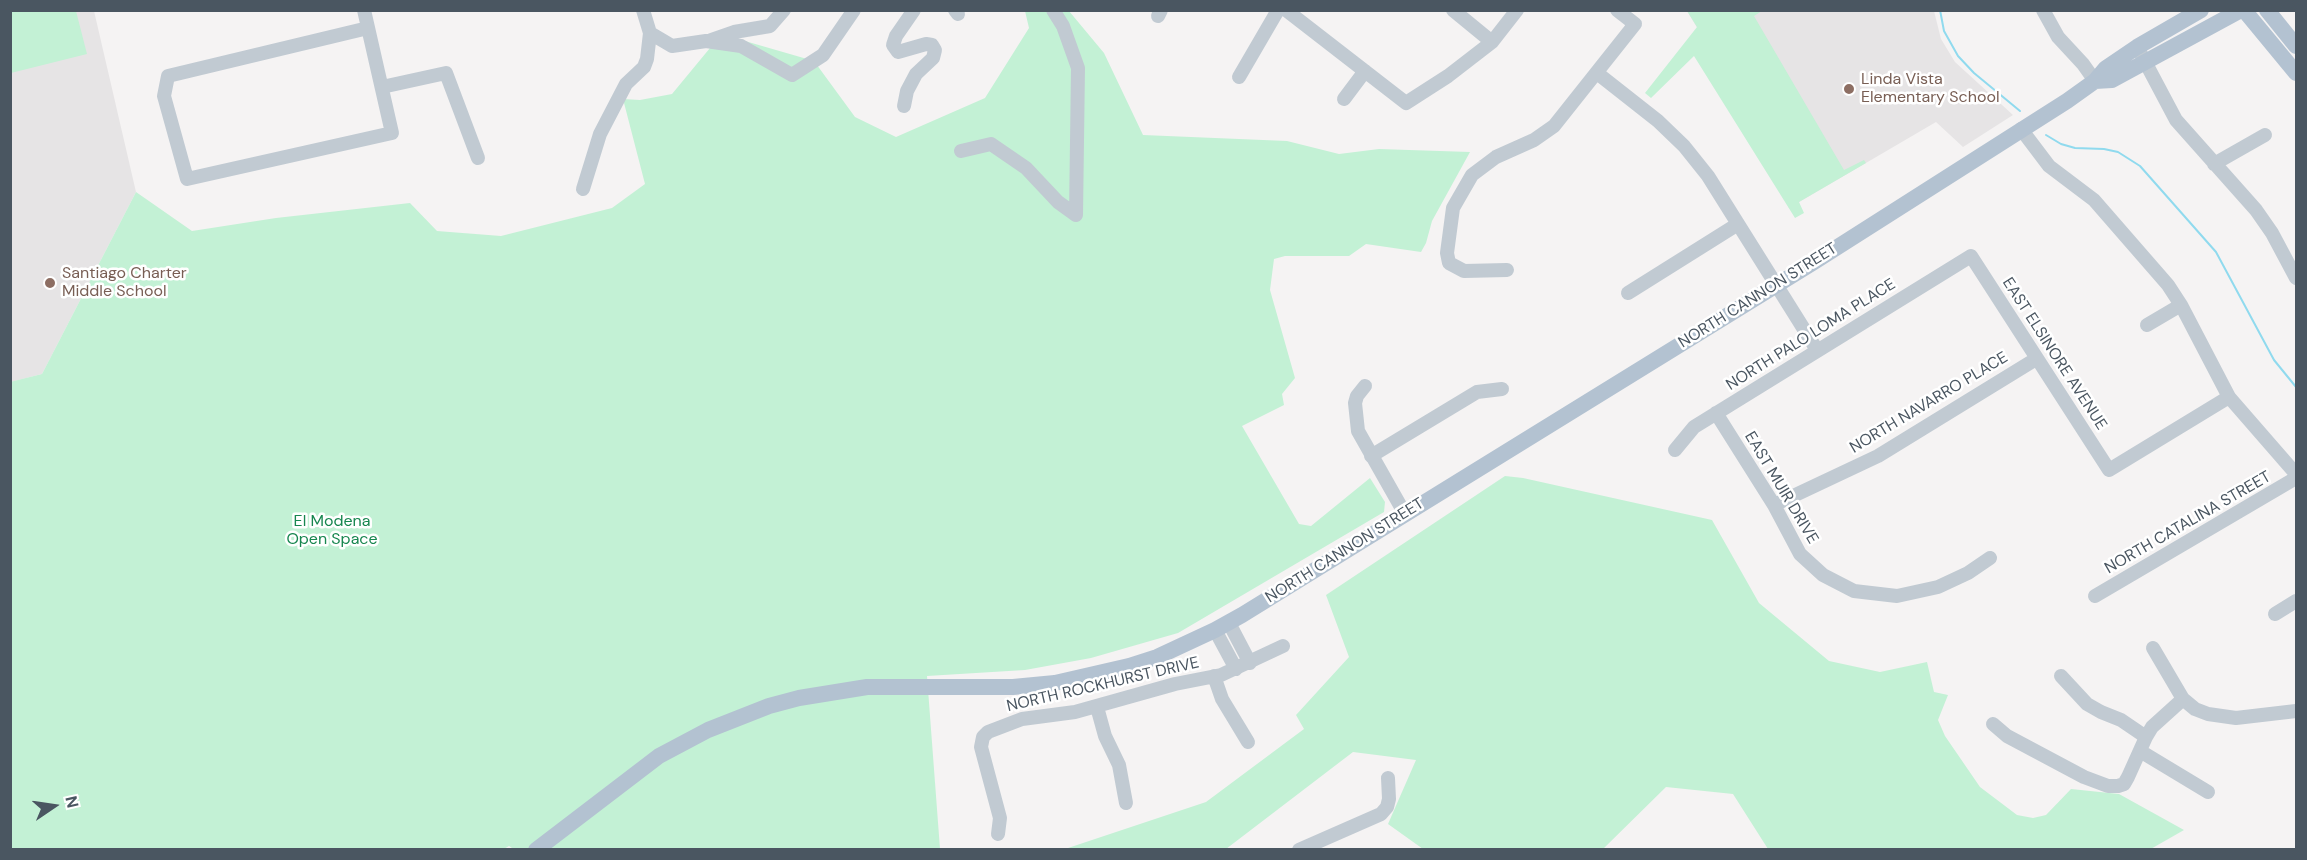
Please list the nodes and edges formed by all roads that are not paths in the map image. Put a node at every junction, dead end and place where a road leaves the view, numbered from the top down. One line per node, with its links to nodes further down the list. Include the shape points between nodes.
1 (364, 10): 16 (street)
2 (643, 10): 17 (street)
3 (784, 10): 18 (street, via 770,26)
4 (854, 10): 18 (street, via 823,55 792,75 741,46)
5 (914, 10): 29 (street, via 893,45 898,52 926,44 935,50 933,58 916,74)
6 (1053, 10): 32 (street, via 1078,68 1076,215 1026,168 992,144)
7 (1278, 10): 25 (street)
8 (1286, 10): 22 (street)
9 (1453, 10): 19 (street)
10 (1517, 10): 19 (street)
11 (1617, 10): 23 (street, via 1635,24)
12 (2201, 10): 21 (main road, NORTH CANNON STREET)
13 (2243, 10): 21 (main road, NORTH CANNON STREET); 24 (main road)
14 (2267, 10): 20 (main road)
15 (2049, 13): 26 (street, via 2058,37)
16 (368, 28): 27 (street); 27 (street, via 168,76 164,96 187,179 392,133)
17 (651, 33): 18 (street, via 672,46); 35 (street, via 644,67 626,84 600,134)
18 (706, 41)
19 (1491, 42): 22 (street, via 1406,104)
20 (2296, 46)
21 (2141, 54): 26 (main road, NORTH CANNON STREET, via 2106,68); 34 (street, via 2176,120)
22 (1365, 70): 28 (street)
23 (1597, 73): 36 (street, via 1684,146); 39 (street, via 1554,126 1496,157 1472,175 1453,208 1449,263 1464,271)
24 (2296, 73)
25 (1239, 77)
26 (2095, 81): 30 (main road, NORTH CANNON STREET)
27 (382, 87): 33 (street, via 446,73)
28 (1344, 99)
29 (904, 106)
30 (2021, 129): 41 (main road, NORTH CANNON STREET); 43 (street, via 2049,166 2094,200)
31 (2265, 135): 34 (street)
32 (961, 151)
33 (478, 158)
34 (2214, 164): 37 (street)
35 (583, 189)
36 (1738, 224): 41 (street); 42 (street)
37 (2290, 250): 40 (street)
38 (1971, 256): 45 (street, NORTH PALO LOMA PLACE); 46 (street, EAST ELSINORE AVENUE)
39 (1507, 270)
40 (2296, 278)
41 (1776, 286): 45 (street); 55 (main road, NORTH CANNON STREET)
42 (1628, 293)
43 (2181, 305): 44 (street); 49 (street)
44 (2147, 325)
45 (1817, 350): 50 (street, NORTH PALO LOMA PLACE)
46 (2036, 359): 49 (street, EAST ELSINORE AVENUE, via 2109,470); 54 (street, NORTH NAVARRO PLACE, via 1878,456)
47 (1365, 386): 52 (street, via 1357,396 1355,411 1358,431)
48 (1502, 389): 52 (street, via 1477,392)
49 (2229, 397): 53 (street)
50 (1716, 413): 51 (street, NORTH PALO LOMA PLACE, via 1694,427); 54 (street, EAST MUIR DRIVE)
51 (1675, 450)
52 (1371, 456): 55 (street)
53 (2296, 476): 57 (street, NORTH CATALINA STREET)
54 (1774, 505): 56 (street, EAST MUIR DRIVE, via 1800,554 1822,575 1854,591 1897,596 1938,587)
55 (1405, 514): 60 (main road, NORTH CANNON STREET)
56 (1990, 558)
57 (2095, 596)
58 (2296, 601): 59 (street)
59 (2275, 614)
60 (1222, 626): 63 (street); 64 (street); 78 (main road, NORTH CANNON STREET, via 1138,663 1054,682 1013,687 867,687 769,706 708,730 659,756)
61 (1283, 646): 63 (street, NORTH ROCKHURST DRIVE)
62 (2153, 648): 67 (street)
63 (1250, 663): 64 (street, NORTH ROCKHURST DRIVE)
64 (1236, 669): 65 (street, NORTH ROCKHURST DRIVE)
65 (1214, 676): 68 (street, NORTH ROCKHURST DRIVE); 72 (street, via 1222,699)
66 (2061, 676): 71 (street, via 2087,704)
67 (2183, 699): 69 (street, via 2195,709 2222,717); 71 (street, via 2162,716)
68 (1096, 707): 76 (street, via 1119,765); 77 (street, NORTH ROCKHURST DRIVE, via 1014,721 988,732 981,741 1000,818)
69 (2296, 711)
70 (1993, 724): 73 (street, via 2007,736 2108,786 2124,784)
71 (2146, 737): 73 (street)
72 (1248, 742)
73 (2140, 751): 75 (street)
74 (1388, 778): 79 (street, via 1389,799 1381,814)
75 (2208, 792)
76 (1126, 803)
77 (998, 834)
78 (536, 849)
79 (1299, 849)

